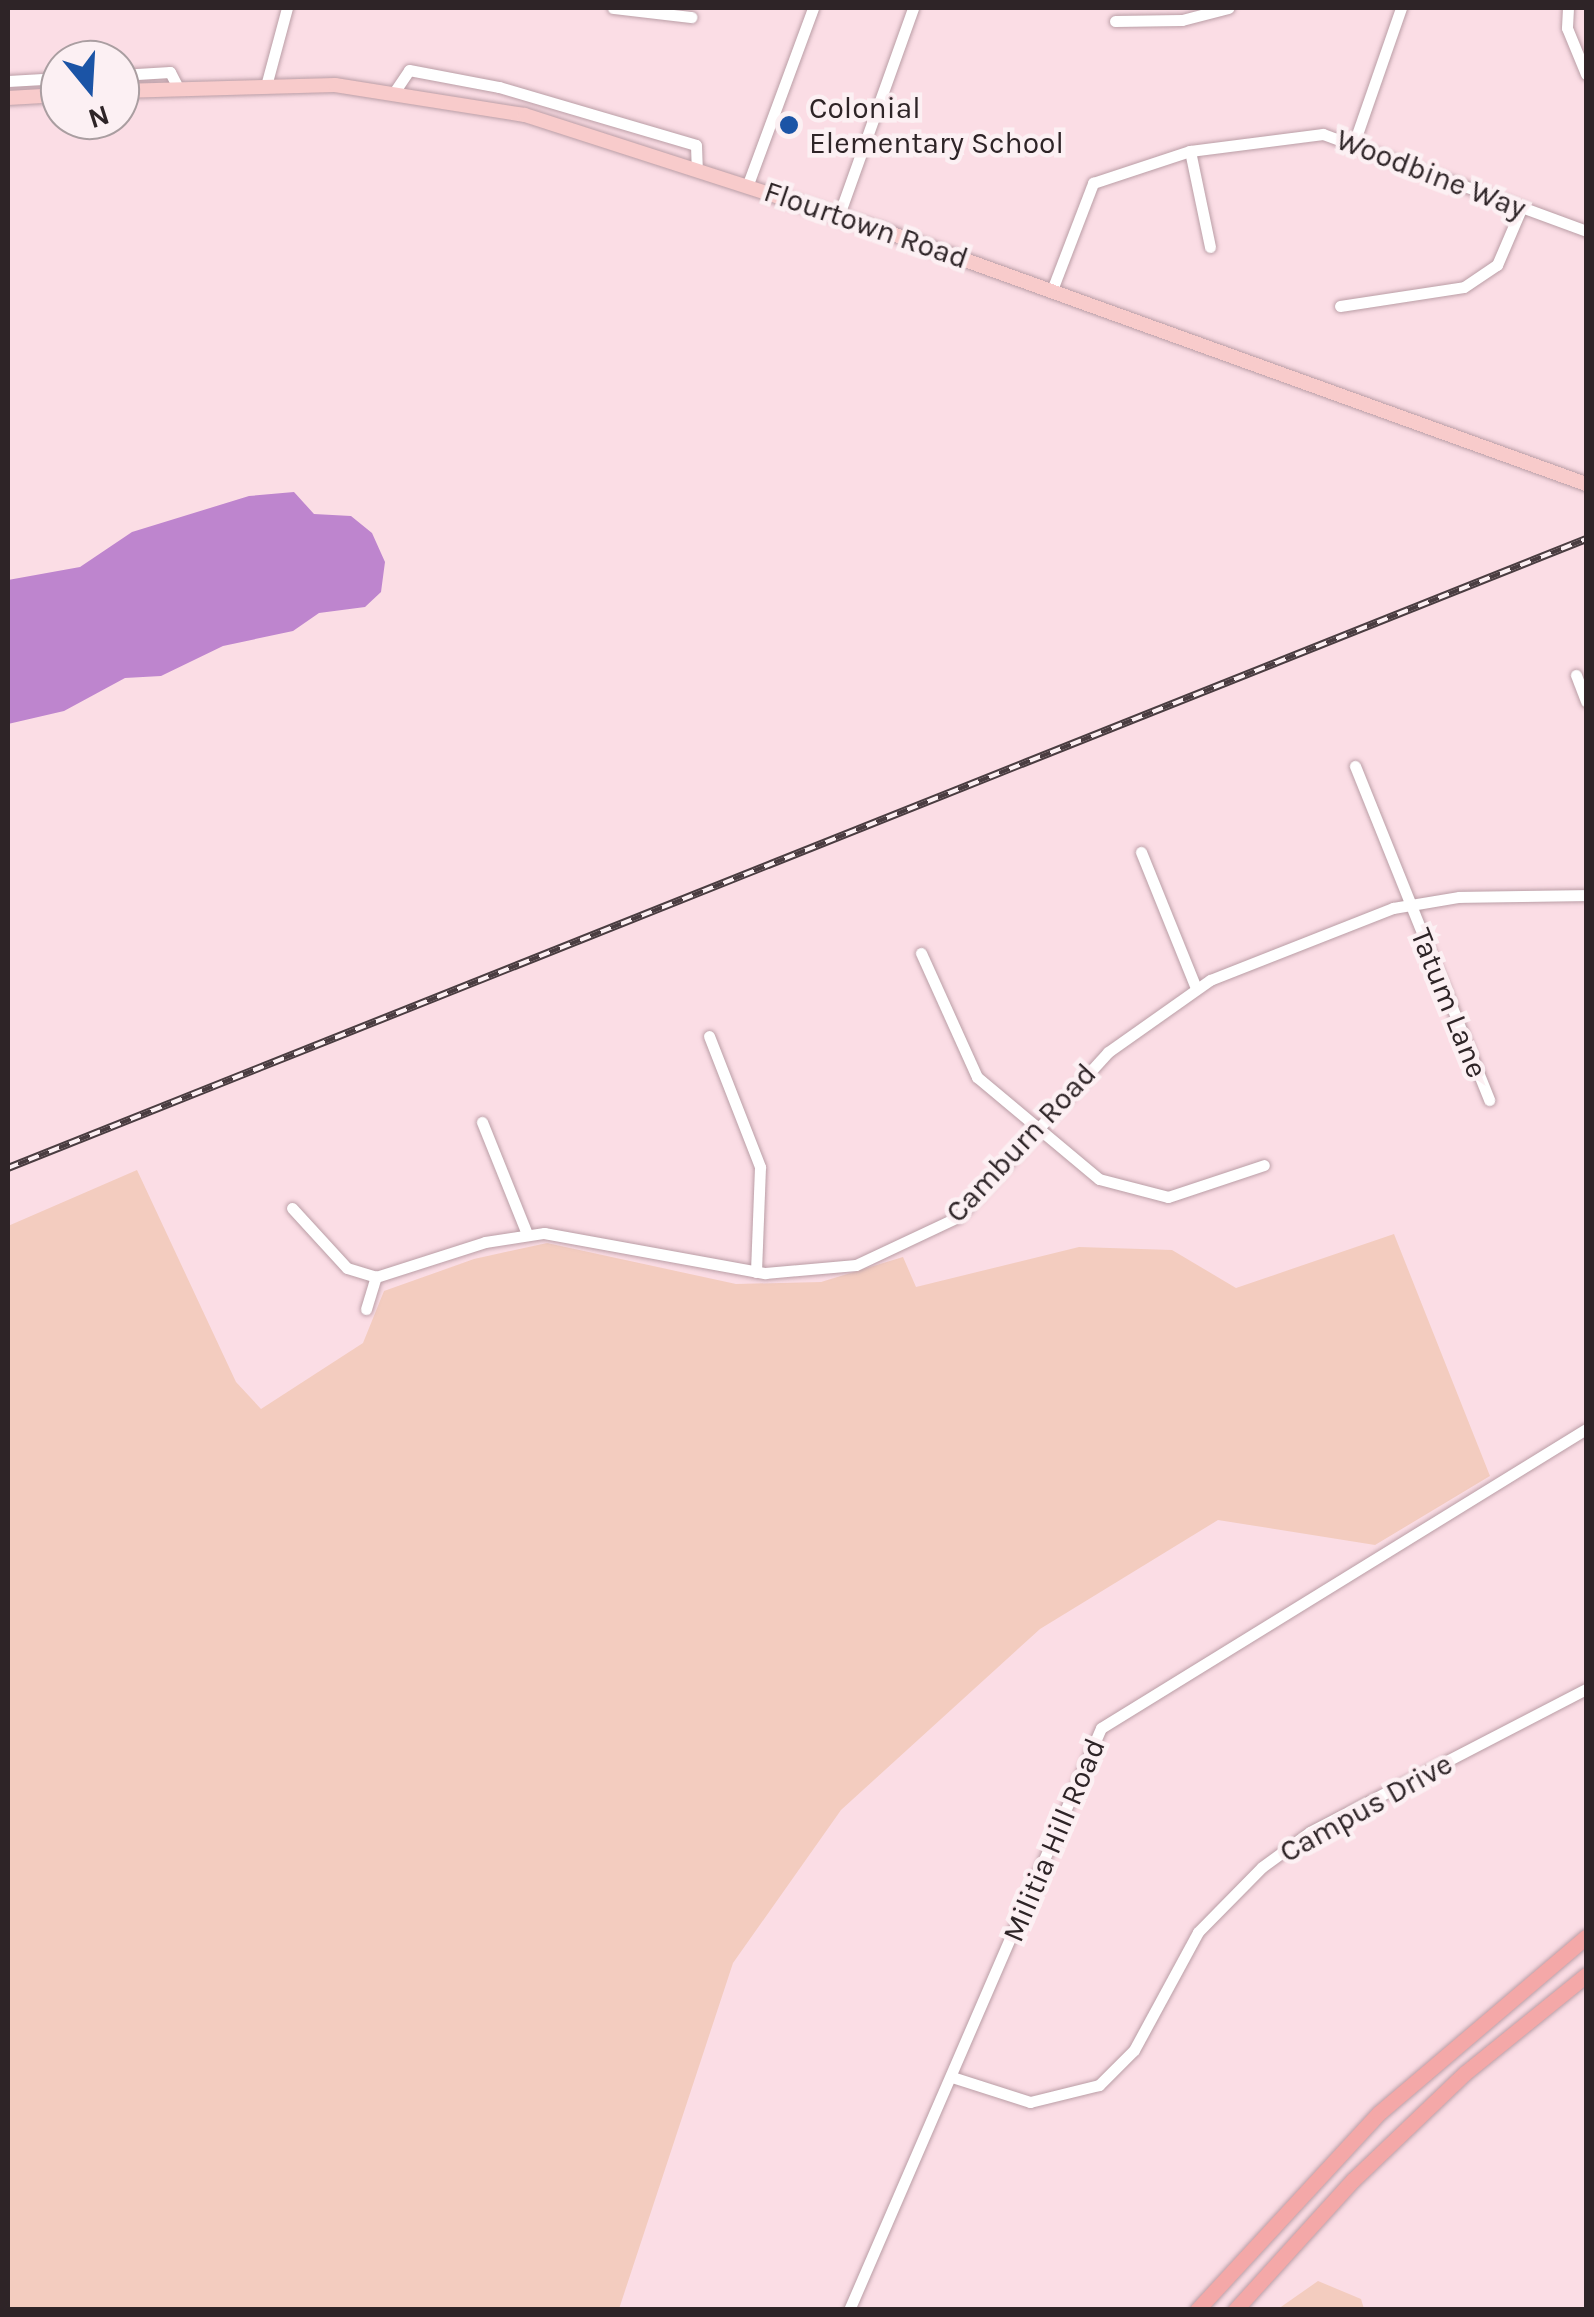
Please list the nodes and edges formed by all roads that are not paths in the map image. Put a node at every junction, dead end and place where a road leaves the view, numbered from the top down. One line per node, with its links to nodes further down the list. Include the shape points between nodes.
1 (287, 8): 14 (street)
2 (612, 8): 8 (street)
3 (814, 8): 23 (street)
4 (913, 8): 25 (street)
5 (1228, 8): 9 (street, via 1182,20)
6 (1401, 8): 20 (street)
7 (1568, 8): 11 (street, via 1566,28)
8 (692, 16)
9 (1115, 21)
10 (140, 74): 15 (street, via 170,72)
11 (1586, 74)
12 (40, 79): 13 (street)
13 (8, 81)
14 (267, 82): 15 (main road, Flourtown Road); 17 (main road, Flourtown Road)
15 (178, 88): 16 (main road, Flourtown Road)
16 (140, 90)
17 (396, 91): 22 (main road, Flourtown Road, via 489,105); 22 (street, via 409,70 499,86 696,145)
18 (40, 96): 19 (main road)
19 (8, 98)
20 (1354, 143): 21 (street, Woodbine Way, via 1323,134); 24 (street, Woodbine Way)
21 (1190, 152): 27 (street); 28 (street, Woodbine Way, via 1094,183)
22 (697, 168): 23 (main road, Flourtown Road)
23 (748, 184): 25 (main road, Flourtown Road)
24 (1521, 209): 26 (street, Woodbine Way); 29 (street, via 1498,265 1464,286)
25 (838, 215): 28 (main road, Flourtown Road)
26 (1586, 230)
27 (1210, 247)
28 (1052, 290): 30 (main road, Flourtown Road)
29 (1340, 306)
30 (1586, 484)
31 (1576, 676): 32 (street)
32 (1586, 700)
33 (1355, 766): 36 (street, Tatum Lane)
34 (1141, 852): 38 (street)
35 (1586, 895): 36 (street, Camburn Road)
36 (1410, 905): 38 (street, Camburn Road, via 1296,942); 40 (street, Tatum Lane)
37 (921, 953): 42 (street, via 977,1078)
38 (1196, 988): 42 (street, Camburn Road, via 1108,1052)
39 (709, 1036): 46 (street, via 760,1167)
40 (1489, 1100)
41 (482, 1122): 45 (street)
42 (1038, 1130): 43 (street, via 1086,1171 1138,1195 1178,1195); 46 (street, Camburn Road, via 973,1204 923,1238 856,1265)
43 (1264, 1166)
44 (292, 1208): 47 (street, via 347,1268)
45 (527, 1234): 46 (street, Camburn Road, via 588,1237); 47 (street, Camburn Road)
46 (756, 1272)
47 (376, 1277): 48 (street)
48 (366, 1309)
49 (1586, 1429): 53 (street, Militia Hill Road, via 1101,1728)
50 (1586, 1689): 53 (street, Campus Drive, via 1310,1832 1262,1867 1198,1932 1134,2050 1100,2085 1040,2103 992,2095)
51 (1586, 1937): 55 (highway, via 1379,2113)
52 (1586, 1975): 56 (highway, via 1423,2113)
53 (952, 2077): 54 (street, Militia Hill Road)
54 (850, 2310)
55 (1197, 2310)
56 (1235, 2310)

